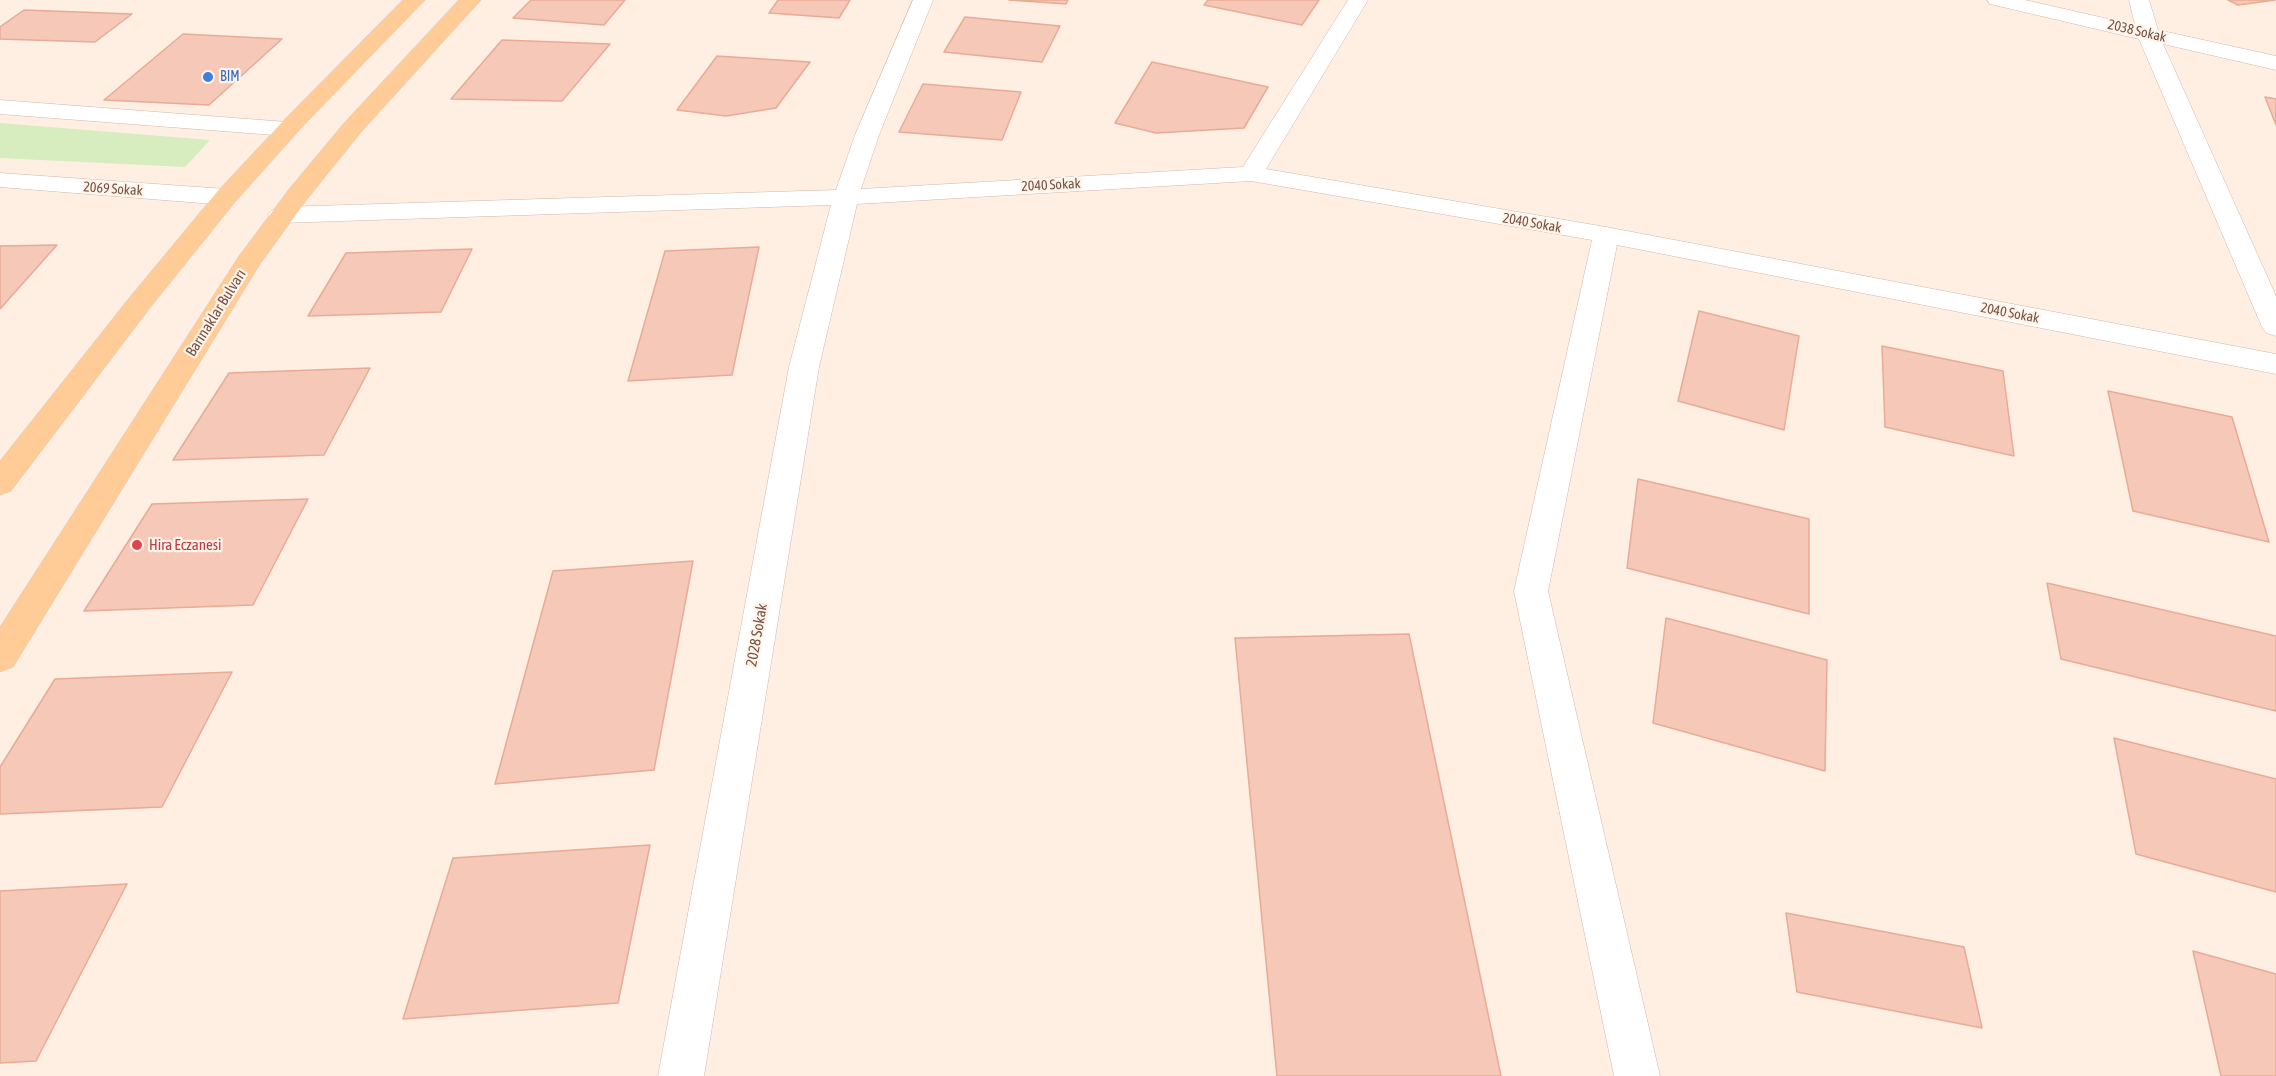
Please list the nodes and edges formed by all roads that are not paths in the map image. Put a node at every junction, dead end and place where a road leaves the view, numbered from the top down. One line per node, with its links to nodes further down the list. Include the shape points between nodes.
1 (415, 0): 10 (main road)
2 (471, 0): 15 (main road, Barınaklar Bulvarı, via 347,132)
3 (923, 0): 14 (street, via 867,135)
4 (1358, 0): 11 (street)
5 (1997, 0): 7 (street, 2038 Sokak)
6 (2139, 0): 7 (street)
7 (2148, 34): 8 (street, 2038 Sokak); 17 (street)
8 (2276, 63)
9 (0, 108): 10 (street)
10 (286, 129): 13 (main road)
11 (1251, 174): 14 (street, 2040 Sokak); 16 (street, 2040 Sokak)
12 (0, 180): 13 (street, 2069 Sokak)
13 (226, 197): 19 (main road)
14 (846, 197): 15 (street, 2040 Sokak); 21 (street, 2028 Sokak, via 804,367)
15 (281, 215): 20 (main road, Barınaklar Bulvarı, via 241,272)
16 (1606, 236): 18 (street, 2040 Sokak); 22 (street, via 1530,591)
17 (2272, 311)
18 (2276, 363)
19 (0, 483)
20 (0, 657)
21 (681, 1076)
22 (1637, 1076)

